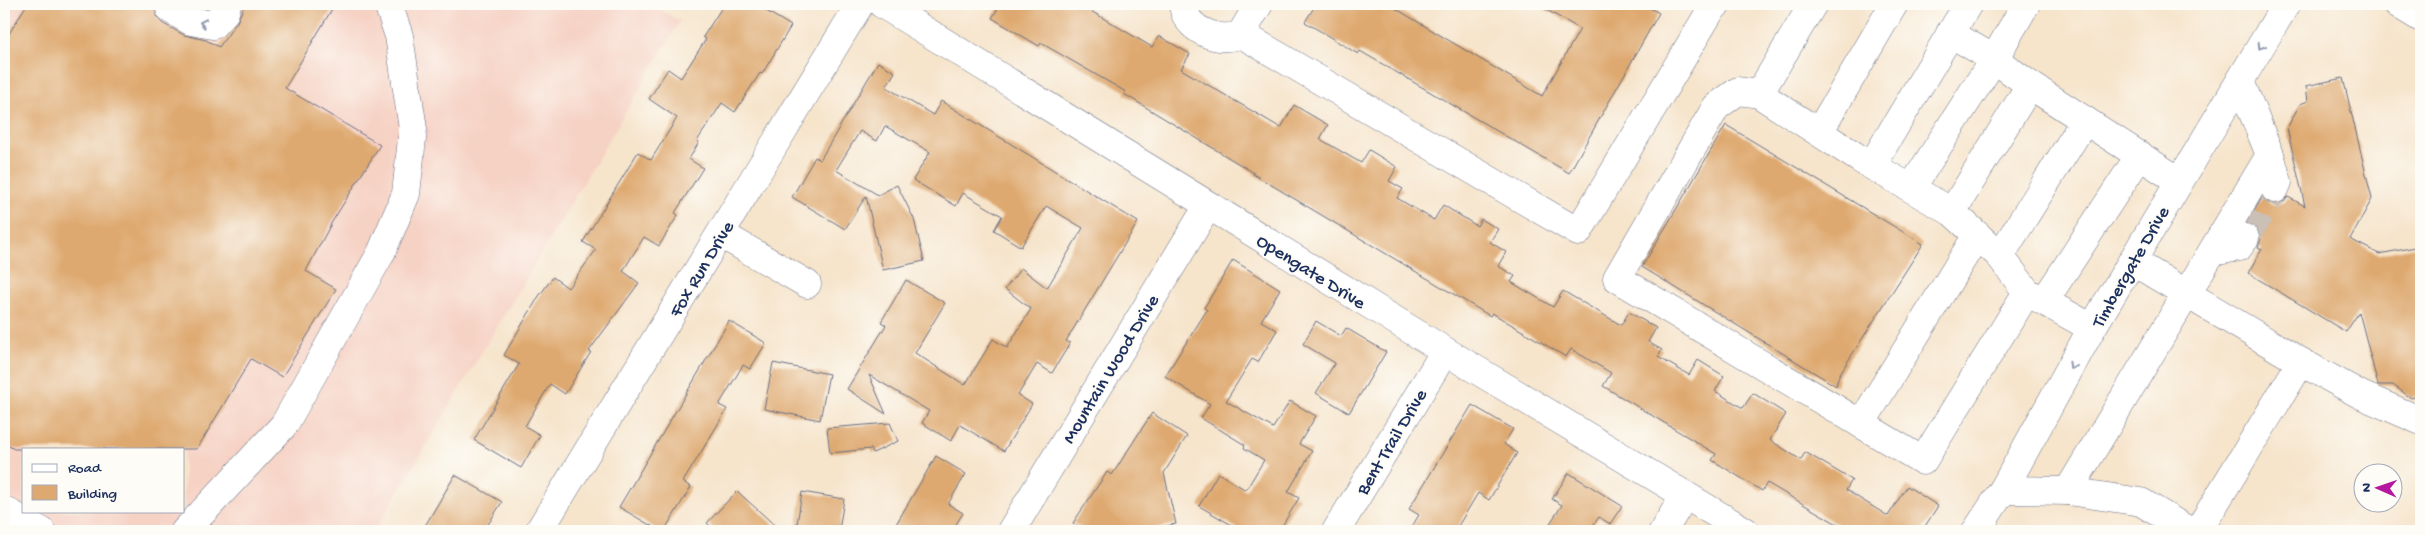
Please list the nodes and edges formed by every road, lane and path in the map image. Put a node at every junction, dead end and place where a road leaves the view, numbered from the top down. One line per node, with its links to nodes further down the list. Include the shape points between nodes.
1 (227, 4): 14 (street, one-way to 14, via 225,12 212,25 191,21)
2 (388, 4): 51 (street, via 399,36 414,129 406,194 381,252 284,424)
3 (860, 4): 32 (street, Fox Run Drive)
4 (882, 4): 30 (street, Opengate Drive)
5 (1183, 4): 17 (street, via 1189,20 1205,32 1224,38)
6 (1258, 4): 17 (street)
7 (1717, 4): 17 (street, via 1578,232)
8 (1813, 4): 21 (street)
9 (1894, 4): 23 (street)
10 (1968, 4): 16 (street)
11 (2026, 4): 18 (street)
12 (2286, 4): 19 (street, Timbergate Drive, one-way to 19)
13 (2398, 4): 15 (street)
14 (170, 9)
15 (2421, 18)
16 (1950, 33): 18 (street); 26 (street)
17 (1241, 34)
18 (1994, 59): 20 (street); 28 (street)
19 (2240, 81): 25 (street); 27 (street, Timbergate Drive)
20 (2030, 84): 22 (street); 31 (street)
21 (1759, 94): 23 (street); 45 (street, via 1738,91 1716,107 1618,278)
22 (2085, 120): 24 (street); 36 (street)
23 (1819, 132): 26 (street)
24 (2140, 155): 27 (street); 40 (street)
25 (2270, 155): 29 (street, via 2278,182); 35 (street)
26 (1872, 165): 28 (street)
27 (2179, 181): 37 (street, Timbergate Drive)
28 (1912, 187): 31 (street)
29 (2275, 189)
30 (1208, 206): 42 (street, Opengate Drive); 53 (street, Mountain Wood Drive)
31 (1952, 212): 33 (street)
32 (720, 234): 38 (street); 52 (street, Fox Run Drive)
33 (1977, 235): 36 (street); 45 (street)
34 (2245, 238): 35 (street, via 2239,247)
35 (2212, 252): 39 (street)
36 (2000, 256): 40 (street)
37 (2132, 261): 39 (street); 41 (street, Timbergate Drive)
38 (807, 284)
39 (2188, 292): 43 (street); 47 (street)
40 (2036, 296): 41 (street); 45 (street, via 1923,461)
41 (2092, 328): 46 (street, Timbergate Drive, one-way to 46)
42 (1445, 352): 48 (street, Opengate Drive); 54 (street, Bent Trail Drive)
43 (2301, 362): 44 (street, via 2361,395); 59 (street)
44 (2421, 421)
45 (1861, 424)
46 (2003, 490): 47 (street); 57 (street, Timbergate Drive)
47 (2068, 490): 58 (street, via 2141,502)
48 (1685, 495): 55 (street); 56 (street, Opengate Drive)
49 (4, 510): 50 (street)
50 (41, 531)
51 (185, 531)
52 (539, 531)
53 (1010, 531)
54 (1336, 531)
55 (1663, 531)
56 (1745, 531)
57 (1976, 531)
58 (2189, 531)
59 (2198, 531)

